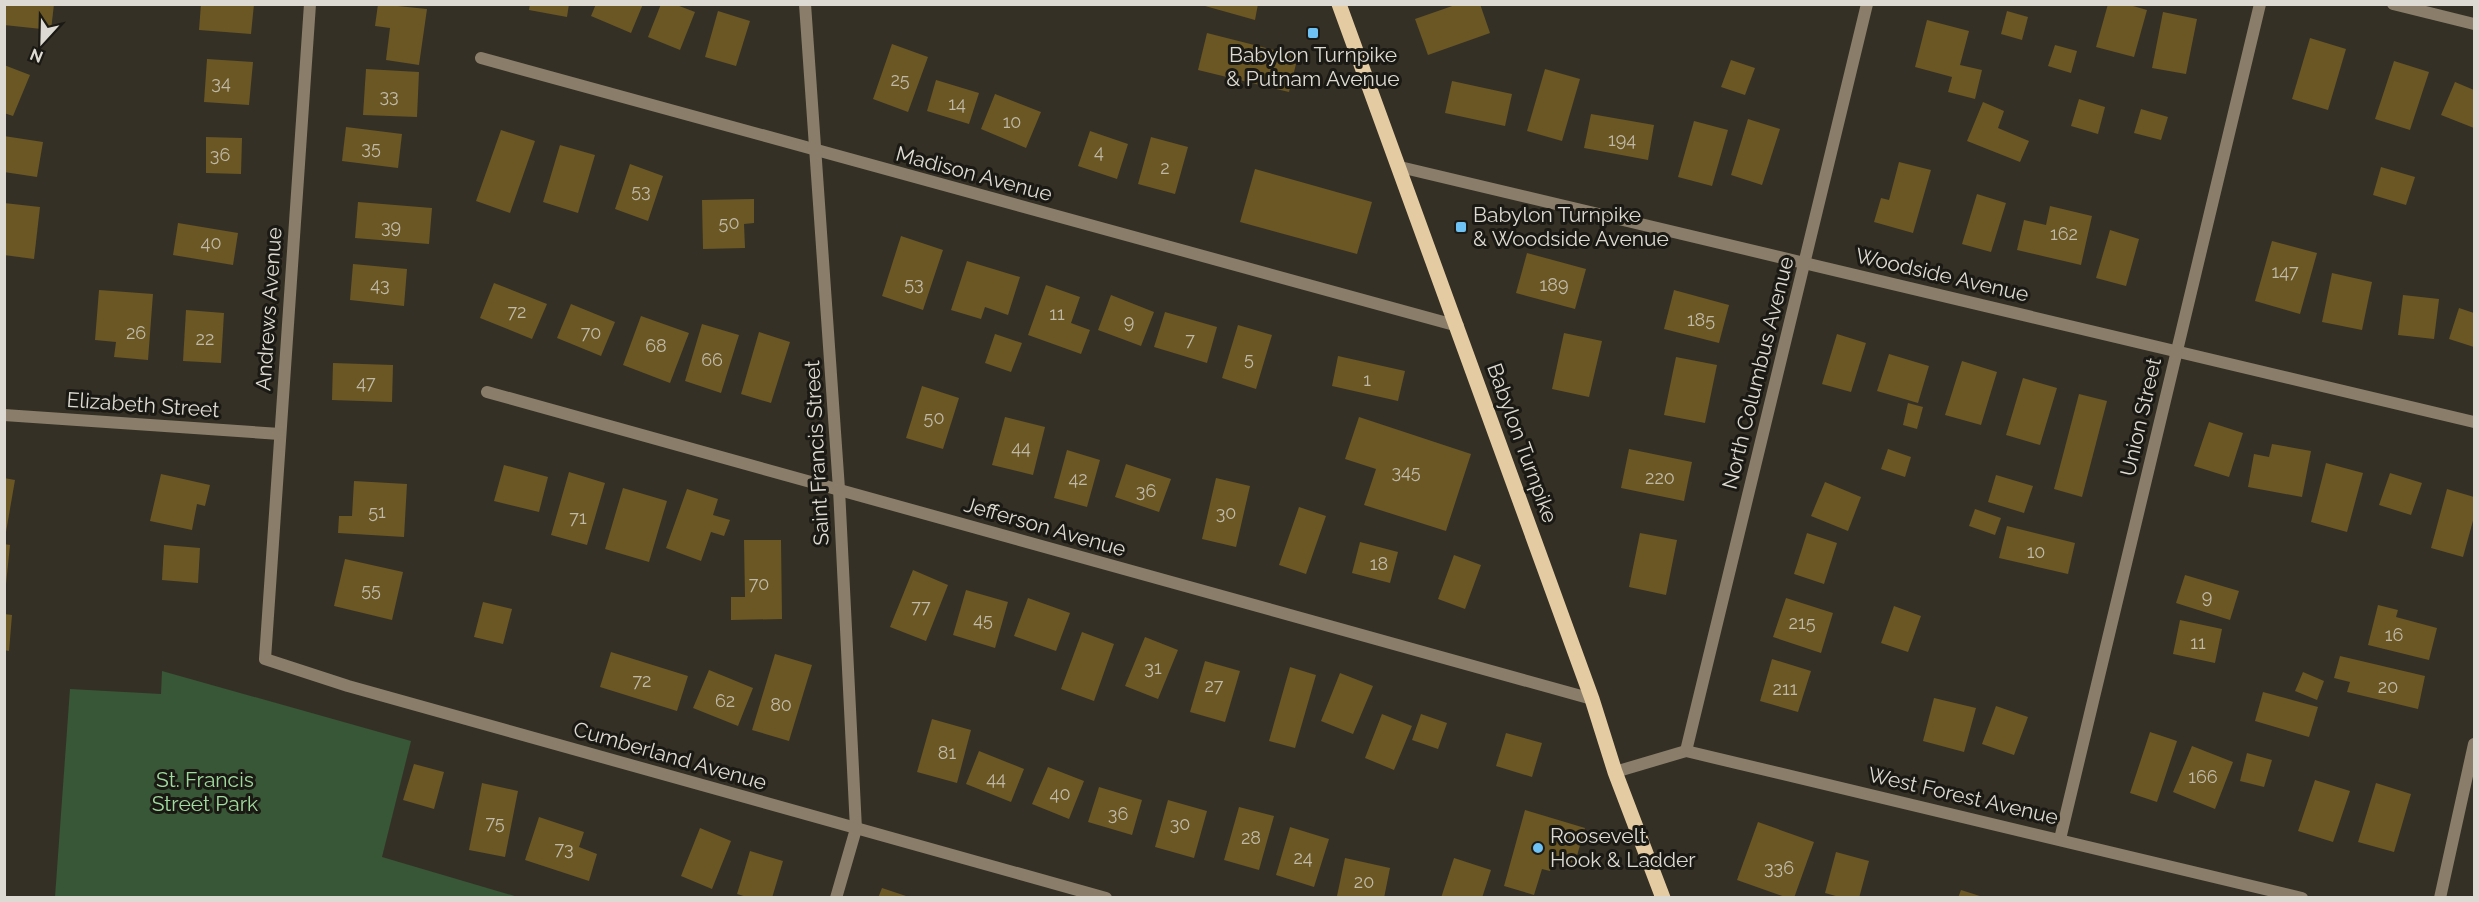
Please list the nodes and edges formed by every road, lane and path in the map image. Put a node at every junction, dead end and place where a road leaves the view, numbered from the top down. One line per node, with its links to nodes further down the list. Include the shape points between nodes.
1 (310, 4): 17 (street, Andrews Avenue)
2 (805, 4): 9 (street, Saint Francis Street)
3 (1339, 4): 10 (main road, Babylon Turnpike)
4 (1867, 4): 11 (street, North Columbus Avenue)
5 (2260, 4): 13 (street, Union Street)
6 (2393, 4): 7 (street)
7 (2475, 24)
8 (481, 58): 9 (street, Madison Avenue)
9 (817, 152): 12 (street, Madison Avenue); 18 (street, Saint Francis Street)
10 (1400, 167): 11 (street, Woodside Avenue); 12 (main road, Babylon Turnpike)
11 (1805, 262): 13 (street, Woodside Avenue); 22 (street, North Columbus Avenue)
12 (1458, 326): 20 (main road, Babylon Turnpike)
13 (2176, 351): 16 (street, Woodside Avenue); 25 (street, Union Street)
14 (487, 392): 18 (street, Jefferson Avenue)
15 (4, 415): 17 (street, Elizabeth Street)
16 (2475, 422)
17 (280, 434): 19 (street, Andrews Avenue)
18 (839, 489): 20 (street, Jefferson Avenue); 24 (street, Saint Francis Street)
19 (268, 616): 24 (street, Cumberland Avenue, via 265,658 348,686)
20 (1592, 699): 23 (main road, Babylon Turnpike)
21 (2475, 744): 30 (street)
22 (1686, 750): 23 (street); 25 (street, West Forest Avenue)
23 (1615, 772): 28 (main road, Babylon Turnpike)
24 (856, 829): 26 (street, Saint Francis Street); 27 (street, Cumberland Avenue)
25 (2060, 839): 29 (street, West Forest Avenue)
26 (836, 897)
27 (1106, 897)
28 (1663, 897)
29 (2302, 897)
30 (2440, 897)

